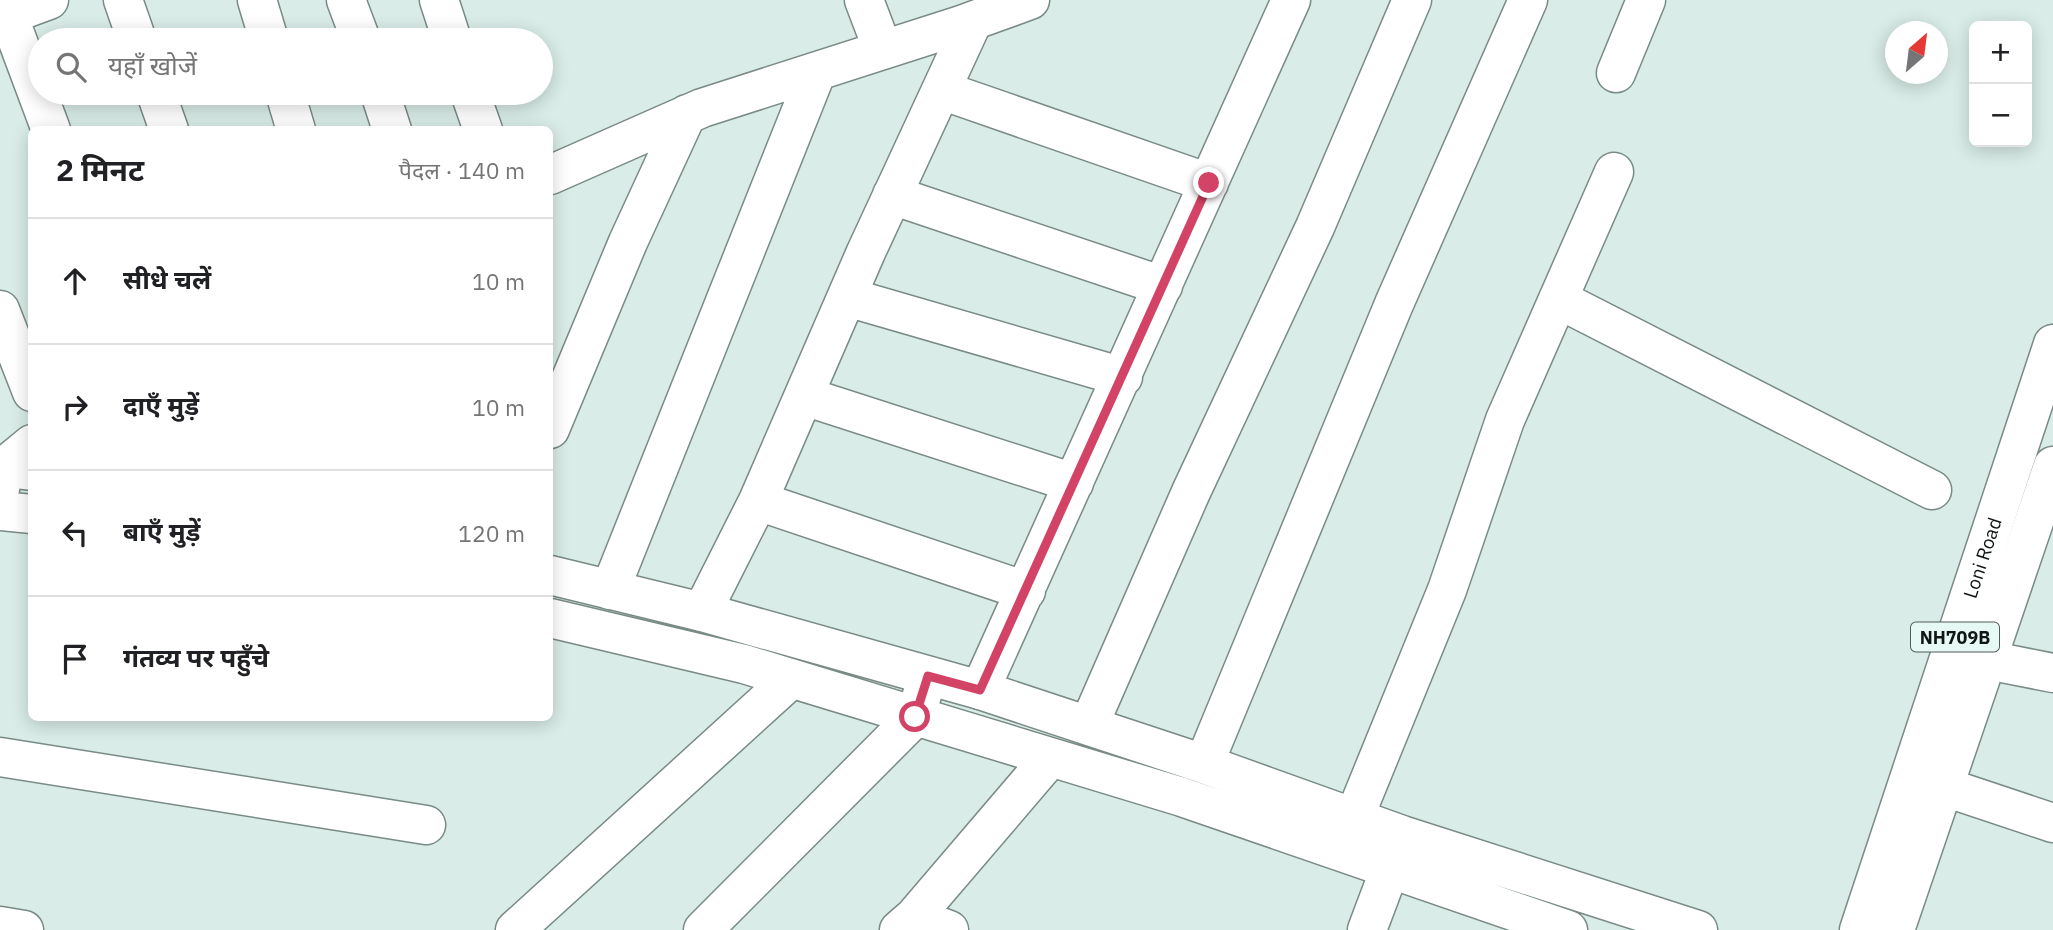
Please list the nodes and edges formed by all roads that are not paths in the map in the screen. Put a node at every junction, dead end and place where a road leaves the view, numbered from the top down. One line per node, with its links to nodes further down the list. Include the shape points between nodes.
1 (49, 0): 13 (main road)
2 (123, 0): 14 (main road)
3 (257, 0): 15 (main road)
4 (346, 0): 16 (main road)
5 (439, 0): 17 (main road)
6 (864, 0): 18 (main road)
7 (1030, 0): 12 (main road)
8 (1291, 0): 36 (main road)
9 (1412, 0): 66 (main road, via 1315,227)
10 (1528, 0): 69 (main road, via 1394,304)
11 (1646, 0): 20 (main road)
12 (979, 12): 18 (main road); 22 (main road)
13 (4, 16): 21 (main road)
14 (133, 28)
15 (265, 28)
16 (356, 28)
17 (448, 28)
18 (883, 50): 19 (main road)
19 (817, 71): 28 (main road); 56 (main road)
20 (1616, 73)
21 (28, 74)
22 (941, 90): 36 (main road); 37 (main road)
23 (41, 105): 29 (main road)
24 (160, 105): 30 (main road)
25 (289, 105): 31 (main road)
26 (384, 105): 32 (main road)
27 (474, 105): 33 (main road)
28 (687, 114): 35 (main road); 46 (main road)
29 (49, 126)
30 (168, 126)
31 (295, 126)
32 (391, 126)
33 (482, 126)
34 (1614, 172): 40 (main road)
35 (553, 174)
36 (1209, 183): 38 (main road)
37 (892, 195): 38 (main road); 39 (main road)
38 (1163, 286): 43 (main road)
39 (846, 297): 43 (main road); 45 (main road)
40 (1558, 299): 49 (main road); 71 (main road, via 1505,420 1447,590)
41 (0, 310): 44 (main road)
42 (2053, 344): 53 (main road, Loni Road / NH709B)
43 (1123, 377): 48 (main road)
44 (28, 382)
45 (804, 396): 48 (main road); 50 (main road)
46 (553, 422)
47 (2053, 466): 55 (main road, Loni Road / NH709B)
48 (1074, 483): 57 (main road)
49 (1933, 490)
50 (758, 501): 57 (main road); 58 (main road)
51 (0, 511): 52 (main road)
52 (28, 514)
53 (1975, 575): 55 (main road); 84 (main road, Loni Road / NH709B)
54 (553, 576): 56 (main road)
55 (2013, 586): 60 (main road, Loni Road / NH709B)
56 (610, 590): 58 (main road)
57 (1026, 591): 64 (main road)
58 (702, 612): 62 (main road)
59 (553, 619): 63 (main road)
60 (1987, 660): 61 (main road); 70 (main road, Loni Road / NH709B)
61 (2053, 673)
62 (928, 676): 64 (main road); 65 (main road)
63 (791, 679): 65 (main road); 78 (main road)
64 (980, 690): 66 (main road)
65 (915, 717): 68 (main road); 79 (main road)
66 (1089, 725): 69 (main road)
67 (0, 757): 73 (main road)
68 (1050, 758): 74 (main road); 75 (main road)
69 (1204, 764): 71 (main road)
70 (1945, 788): 72 (main road); 85 (main road, Loni Road / NH709B)
71 (1354, 818): 74 (main road)
72 (2053, 823)
73 (426, 825)
74 (1396, 852): 81 (main road); 82 (main road); 83 (main road)
75 (907, 923): 80 (main road)
76 (0, 926): 77 (main road)
77 (24, 930)
78 (515, 930)
79 (703, 930)
80 (949, 930)
81 (1367, 930)
82 (1568, 930)
83 (1699, 930)
84 (1859, 930)
85 (1895, 930)

